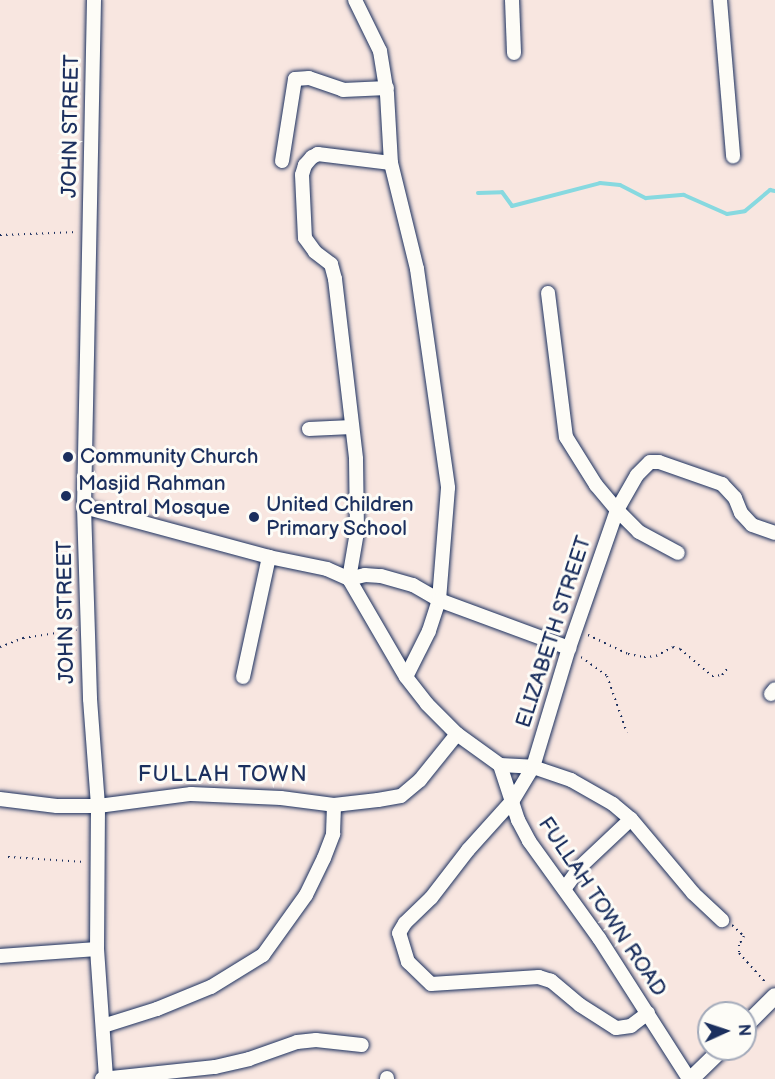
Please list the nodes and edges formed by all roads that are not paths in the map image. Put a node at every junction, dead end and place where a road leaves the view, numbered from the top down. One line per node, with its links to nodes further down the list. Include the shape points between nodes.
1 (94, 0): 13 (street, JOHN STREET)
2 (355, 0): 6 (street, via 380,51)
3 (512, 0): 5 (street)
4 (720, 0): 7 (street)
5 (514, 53)
6 (387, 88): 8 (street, via 343,90 309,78 295,79); 9 (street)
7 (733, 156)
8 (282, 161)
9 (391, 163): 11 (street, via 318,154 305,165 302,175 305,238 331,264 335,279); 19 (street, via 417,269 448,488)
10 (548, 293): 14 (street, via 566,437)
11 (352, 427): 12 (street); 18 (street, via 357,532)
12 (309, 429)
13 (84, 507): 17 (street); 29 (street, JOHN STREET)
14 (617, 510): 15 (street, ELIZABETH STREET, via 637,475 650,462 659,462 722,484 752,525); 16 (street, via 639,532); 20 (street, ELIZABETH STREET)
15 (775, 533)
16 (678, 553)
17 (269, 557): 18 (street, via 327,569); 21 (street)
18 (350, 579): 19 (street, via 381,576 413,585); 22 (street)
19 (439, 600): 20 (street); 22 (street, via 429,631)
20 (569, 648): 25 (street, ELIZABETH STREET)
21 (243, 677)
22 (406, 677): 23 (street)
23 (457, 734): 24 (street); 28 (street, via 420,780 401,796)
24 (500, 765): 25 (street); 27 (street, FULLAH TOWN ROAD)
25 (533, 767): 27 (street, ELIZABETH STREET); 30 (street, via 571,780)
26 (0, 800): 29 (street)
27 (513, 800): 31 (street, FULLAH TOWN ROAD, via 529,841); 37 (street, ELIZABETH STREET, via 431,898 405,923 399,933 408,962 431,984 539,977 551,981 616,1028 631,1026)
28 (334, 805): 29 (street, via 191,794); 38 (street, via 333,834 324,858 306,895 263,955 211,987)
29 (98, 806): 33 (street, JOHN STREET)
30 (631, 819): 31 (street, via 580,867); 32 (street, via 693,893)
31 (565, 888): 37 (street, FULLAH TOWN ROAD)
32 (722, 920)
33 (97, 949): 34 (street); 38 (street, JOHN STREET)
34 (0, 956)
35 (772, 991): 36 (street)
36 (757, 1010)
37 (648, 1013): 42 (street, FULLAH TOWN ROAD)
38 (103, 1026): 41 (street, JOHN STREET)
39 (362, 1045): 41 (street, via 297,1042 215,1067)
40 (709, 1061): 42 (street)
41 (105, 1079)
42 (690, 1079)

